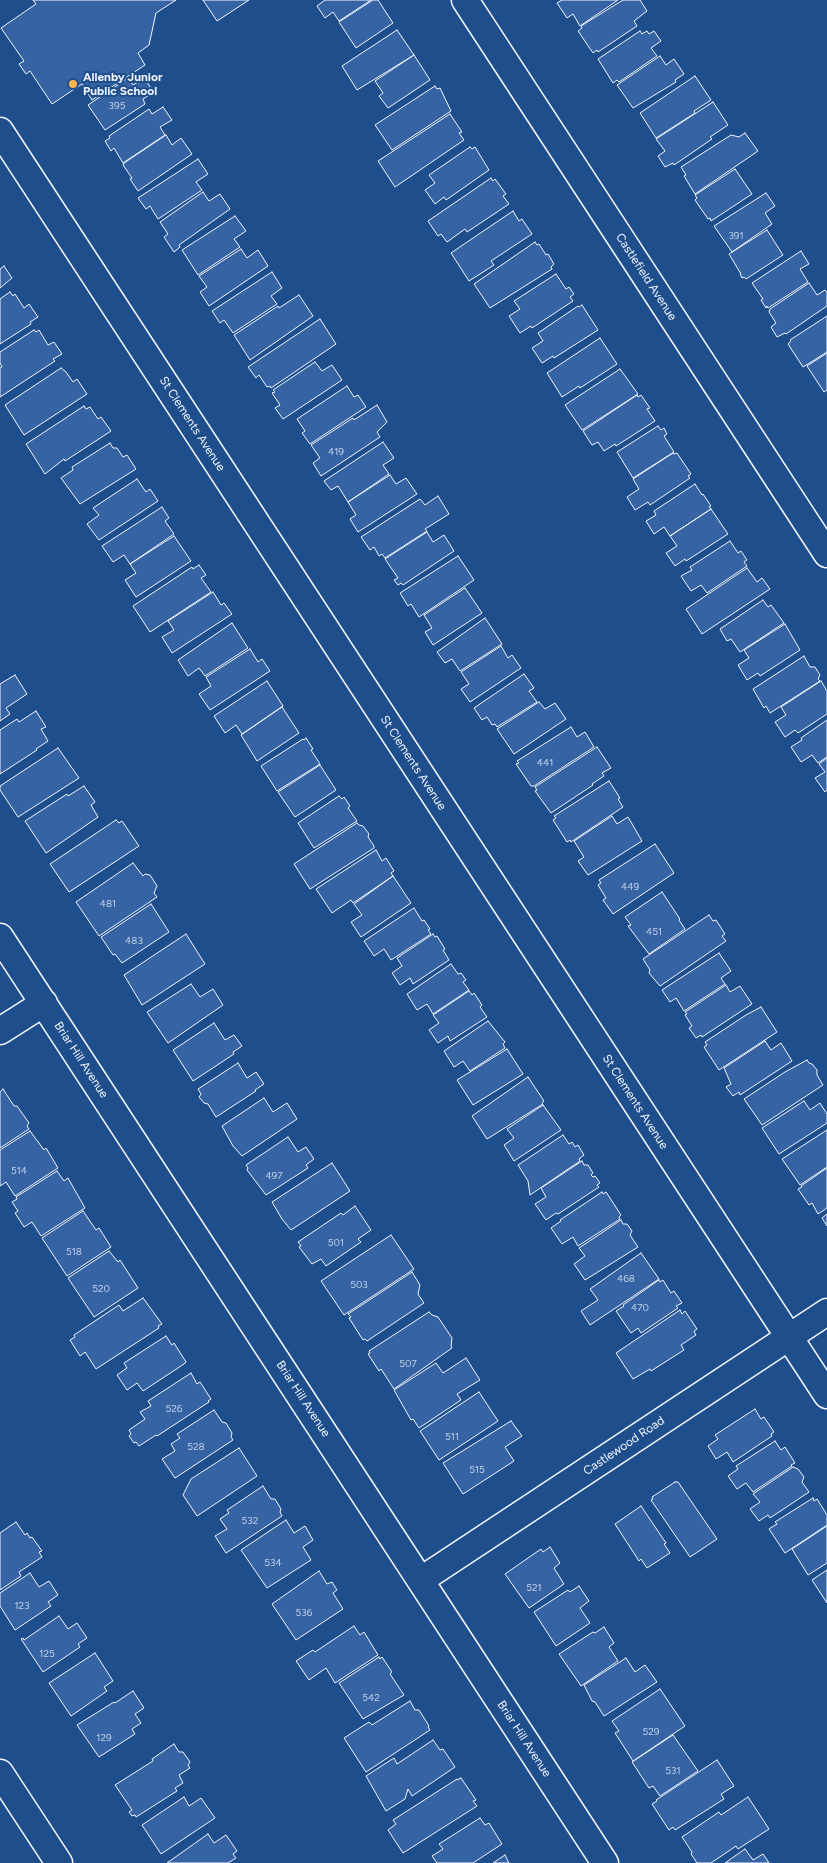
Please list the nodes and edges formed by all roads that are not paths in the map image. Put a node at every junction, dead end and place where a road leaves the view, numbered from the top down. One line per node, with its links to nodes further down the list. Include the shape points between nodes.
1 (465, 0): 3 (street, Castlefield Avenue)
2 (0, 131): 8 (street, St Clements Avenue)
3 (827, 554)
4 (0, 937): 5 (street, Briar Hill Avenue)
5 (44, 1002): 6 (street); 10 (street, Briar Hill Avenue)
6 (0, 1031)
7 (827, 1312): 8 (street, Castlewood Road)
8 (789, 1338): 9 (street, St Clements Avenue); 10 (street, Castlewood Road)
9 (827, 1395)
10 (421, 1580): 13 (street, Briar Hill Avenue)
11 (0, 1773): 12 (street)
12 (59, 1863)
13 (605, 1863)

